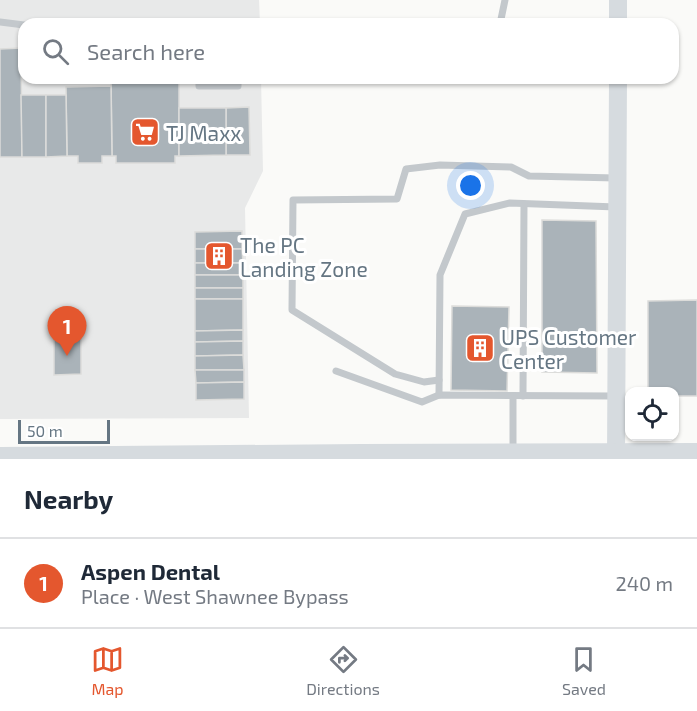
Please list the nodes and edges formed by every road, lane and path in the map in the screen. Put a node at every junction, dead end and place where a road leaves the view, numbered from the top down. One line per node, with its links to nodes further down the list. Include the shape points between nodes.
1 (505, 0): 3 (lane)
2 (618, 0): 4 (street)
3 (501, 18)
4 (618, 18)
5 (0, 22): 6 (lane)
6 (18, 24)
7 (199, 84): 8 (lane)
8 (238, 84)
9 (618, 84): 10 (street)
10 (619, 178): 12 (street); 14 (lane, via 530,176 511,167 440,165 406,169 397,199 292,200 292,310 395,374 424,382)
11 (524, 204): 12 (lane); 14 (lane, via 510,203 465,214 440,275); 17 (lane)
12 (619, 207): 18 (street)
13 (336, 371): 15 (lane, via 422,402)
14 (439, 380): 15 (lane)
15 (439, 395): 16 (lane)
16 (513, 396): 17 (lane); 20 (lane)
17 (523, 396): 18 (lane)
18 (618, 396): 21 (street)
19 (697, 455): 21 (highway)
20 (513, 456): 21 (highway); 22 (highway)
21 (616, 457)
22 (0, 459)

